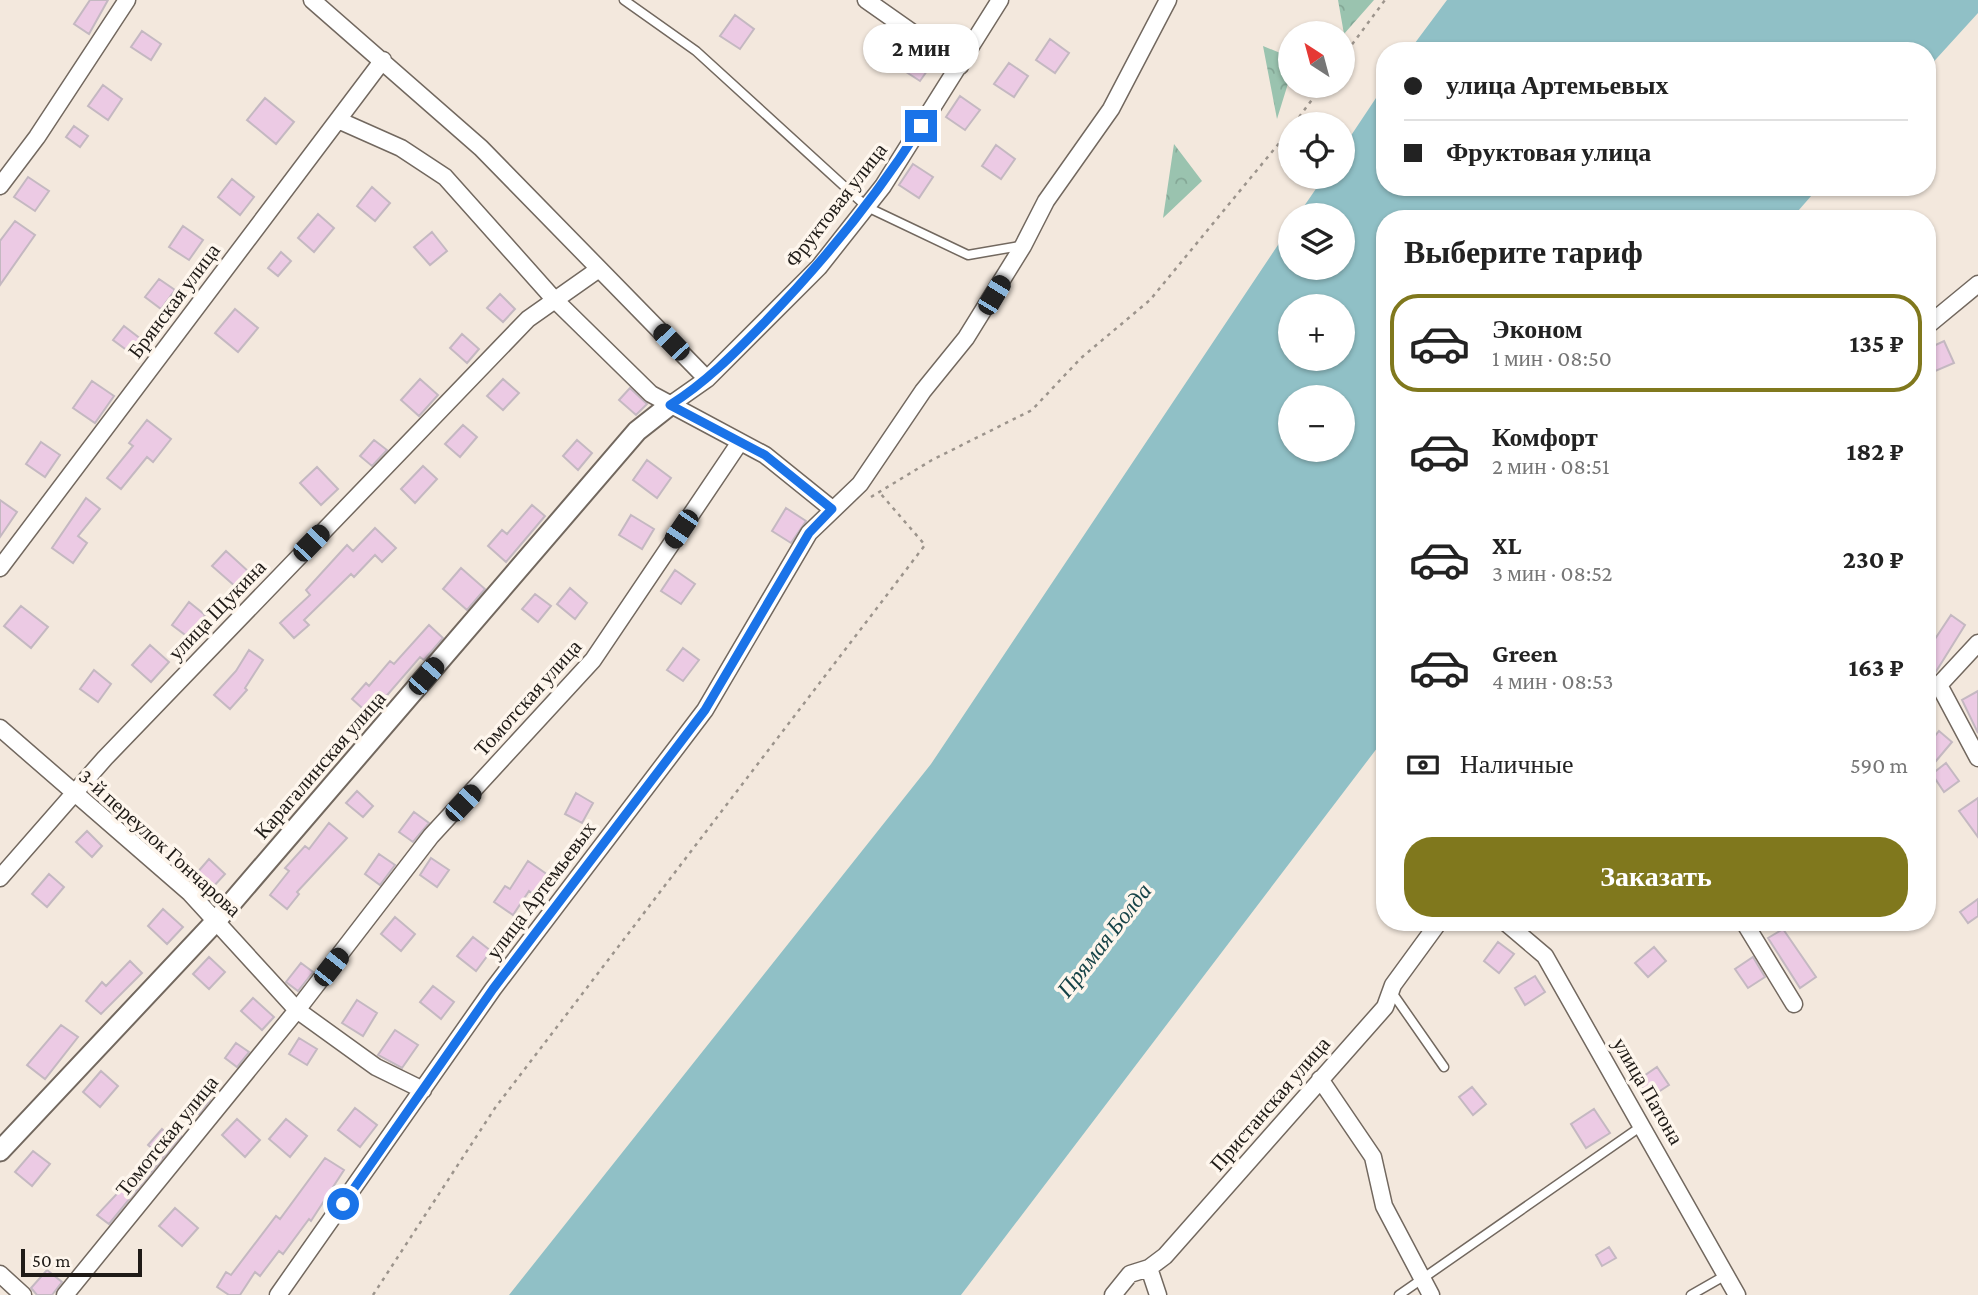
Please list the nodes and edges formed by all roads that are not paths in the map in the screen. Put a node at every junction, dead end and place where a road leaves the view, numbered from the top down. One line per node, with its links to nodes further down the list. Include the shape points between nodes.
1 (127, 0): 10 (street)
2 (312, 0): 7 (street)
3 (624, 0): 11 (lane, via 696,51)
4 (866, 0): 8 (street)
5 (1000, 0): 8 (street, Фруктовая улица)
6 (1168, 0): 12 (street, улица Артемьевых, via 1111,109 1046,201)
7 (383, 60): 9 (street, Брянская улица); 13 (street, via 481,148)
8 (960, 66): 11 (street, Фруктовая улица)
9 (338, 120): 15 (street, via 401,148 445,177); 21 (street, Брянская улица)
10 (0, 186)
11 (867, 206): 12 (lane, via 968,255); 17 (street, Фруктовая улица, via 819,267)
12 (1023, 246): 20 (street, улица Артемьевых, via 966,338 922,391 860,484)
13 (599, 269): 15 (street, улица Щукина); 17 (street)
14 (1978, 284): 16 (street)
15 (553, 298): 18 (street, via 607,354); 25 (street, улица Щукина, via 272,582)
16 (1936, 319)
17 (707, 379): 18 (street, Фруктовая улица)
18 (670, 405): 19 (street); 27 (street, Карагалинская улица, via 637,431)
19 (740, 442): 20 (street, via 765,455); 33 (street, Томотская улица, via 593,660 431,836)
20 (832, 509): 36 (street, улица Артемьевых, via 809,533 705,710 493,989)
21 (0, 568)
22 (1978, 643): 24 (street, via 1938,685)
23 (0, 728): 25 (street, 3-й переулок Гончарова)
24 (1978, 758)
25 (74, 793): 26 (street, улица Щукина); 27 (street, 3-й переулок Гончарова)
26 (0, 878)
27 (216, 921): 33 (street, 3-й переулок Гончарова); 38 (street, Карагалинская улица)
28 (1433, 931): 31 (street, Пристанская улица)
29 (1516, 931): 37 (street, улица Патона, via 1545,956)
30 (1749, 931): 32 (street)
31 (1391, 991): 34 (lane); 35 (street, Пристанская улица, via 1385,1007)
32 (1794, 1004)
33 (297, 1010): 36 (street, 3-й переулок Гончарова, via 376,1067); 44 (street, Томотская улица)
34 (1444, 1067)
35 (1320, 1079): 39 (street, Пристанская улица, via 1166,1256); 42 (street, via 1373,1157 1384,1206)
36 (423, 1090): 45 (street, улица Артемьевых)
37 (1644, 1125): 41 (street, улица Патона); 42 (lane)
38 (0, 1151)
39 (1149, 1268): 46 (street, Пристанская улица, via 1130,1274); 47 (street)
40 (0, 1274): 43 (street)
41 (1726, 1275): 50 (lane); 51 (street, улица Патона)
42 (1423, 1279): 48 (lane); 49 (street)
43 (23, 1295)
44 (65, 1295)
45 (278, 1295)
46 (1113, 1295)
47 (1158, 1295)
48 (1399, 1295)
49 (1431, 1295)
50 (1691, 1295)
51 (1737, 1295)

